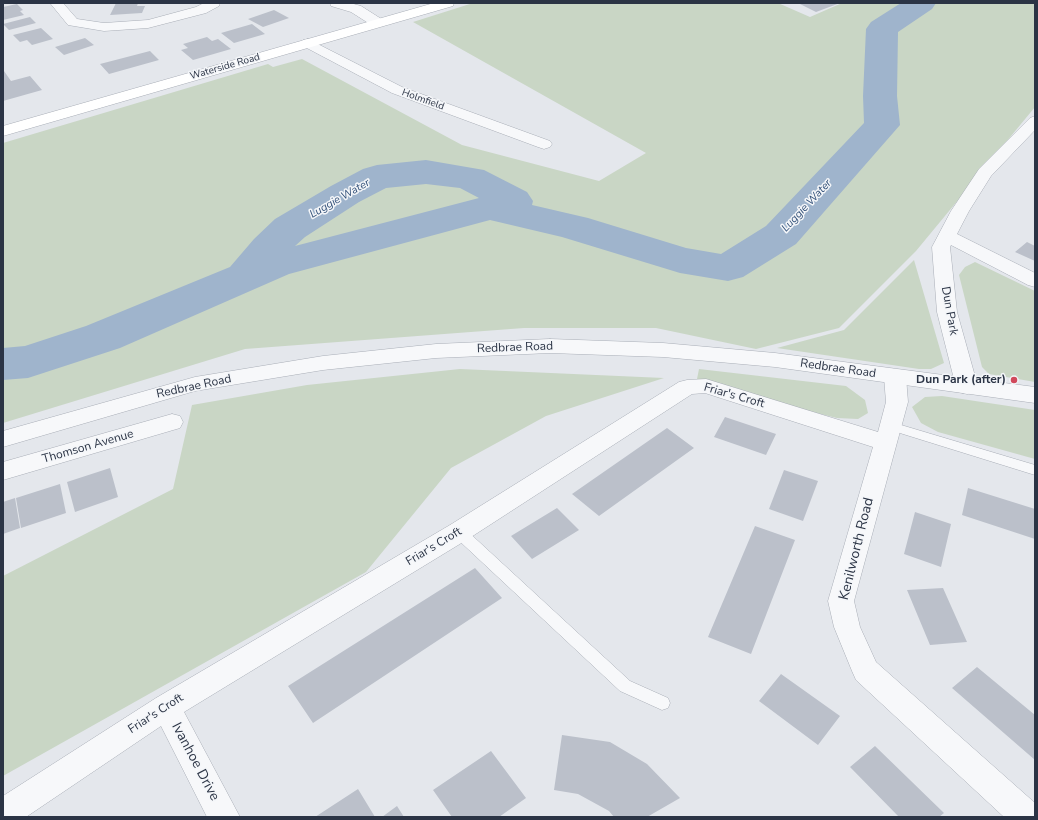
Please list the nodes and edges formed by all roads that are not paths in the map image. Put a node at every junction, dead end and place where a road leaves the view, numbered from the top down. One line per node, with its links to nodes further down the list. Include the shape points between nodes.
1 (56, 3): 2 (street, via 73,22 104,27 148,24 201,10)
2 (214, 3)
3 (336, 3): 5 (street, via 356,9)
4 (448, 3): 5 (main road, Waterside Road)
5 (378, 23): 6 (main road, Waterside Road)
6 (308, 43): 8 (main road, Waterside Road); 9 (street, Holmfield, via 397,90)
7 (1035, 121): 10 (street, Dun Park, via 985,173)
8 (3, 131)
9 (544, 144)
10 (947, 236): 11 (street); 13 (street, Dun Park, via 941,247 947,312)
11 (1035, 281)
12 (894, 377): 13 (street, Redbrae Road); 16 (street, Kenilworth Road, via 897,402); 17 (street, Redbrae Road, via 775,360 663,350 550,346 436,351 324,363 195,384)
13 (967, 387): 14 (street, Redbrae Road)
14 (1035, 395)
15 (172, 422): 19 (street, Thomson Avenue)
16 (888, 434): 18 (lane, via 1009,461); 20 (street, Friar's Croft, via 706,386 687,386); 25 (street, Kenilworth Road, via 841,601 847,627 866,671)
17 (3, 439)
18 (1035, 470)
19 (3, 471)
20 (459, 532): 21 (lane, via 625,686); 22 (street, Friar's Croft)
21 (662, 704)
22 (166, 707): 23 (street, Friar's Croft); 24 (street, Ivanhoe Drive)
23 (3, 814)
24 (224, 817)
25 (1027, 817)

